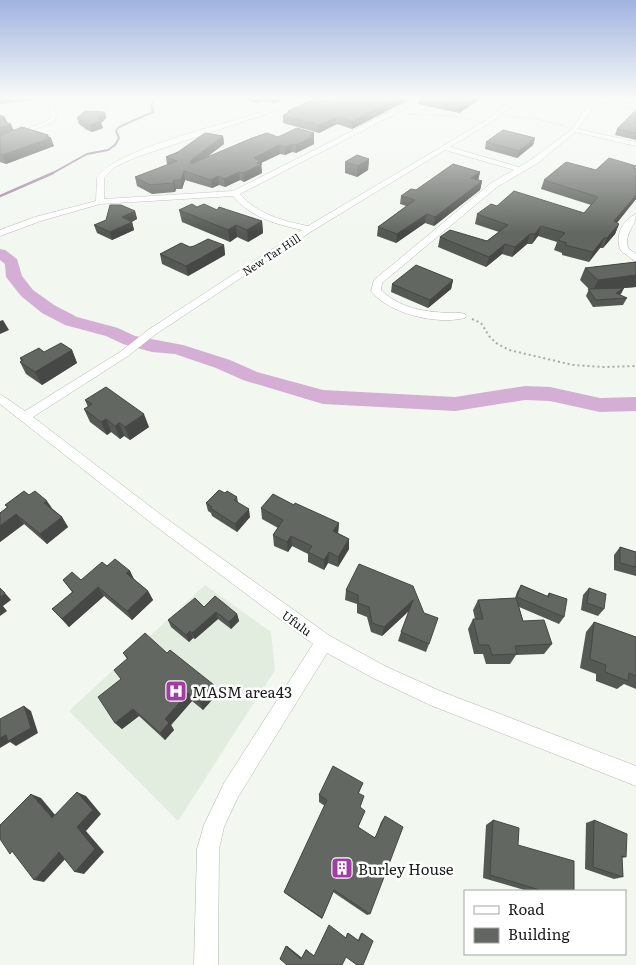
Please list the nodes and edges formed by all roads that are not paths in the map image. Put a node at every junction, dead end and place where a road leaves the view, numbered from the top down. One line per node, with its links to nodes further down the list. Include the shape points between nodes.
1 (174, 142): 8 (street, via 124,160 103,174)
2 (338, 142): 7 (street)
3 (455, 142): 5 (street, New Tar Hill)
4 (559, 142): 6 (street)
5 (445, 148): 6 (street); 10 (street, New Tar Hill)
6 (521, 170): 13 (street, via 494,185 377,282 376,291 380,296 399,307 430,315)
7 (235, 193): 8 (street); 10 (street, via 253,212)
8 (100, 202): 11 (street)
9 (636, 217): 12 (street, via 622,238 624,249)
10 (309, 229): 15 (street, New Tar Hill, via 152,332 124,354)
11 (0, 233)
12 (636, 259)
13 (461, 316)
14 (0, 398): 15 (street, Ufulu)
15 (25, 416): 16 (street, Ufulu, via 155,518)
16 (324, 642): 17 (street, Ufulu, via 436,699); 18 (street, via 230,790 214,825 208,849)
17 (636, 776)
18 (206, 965)

